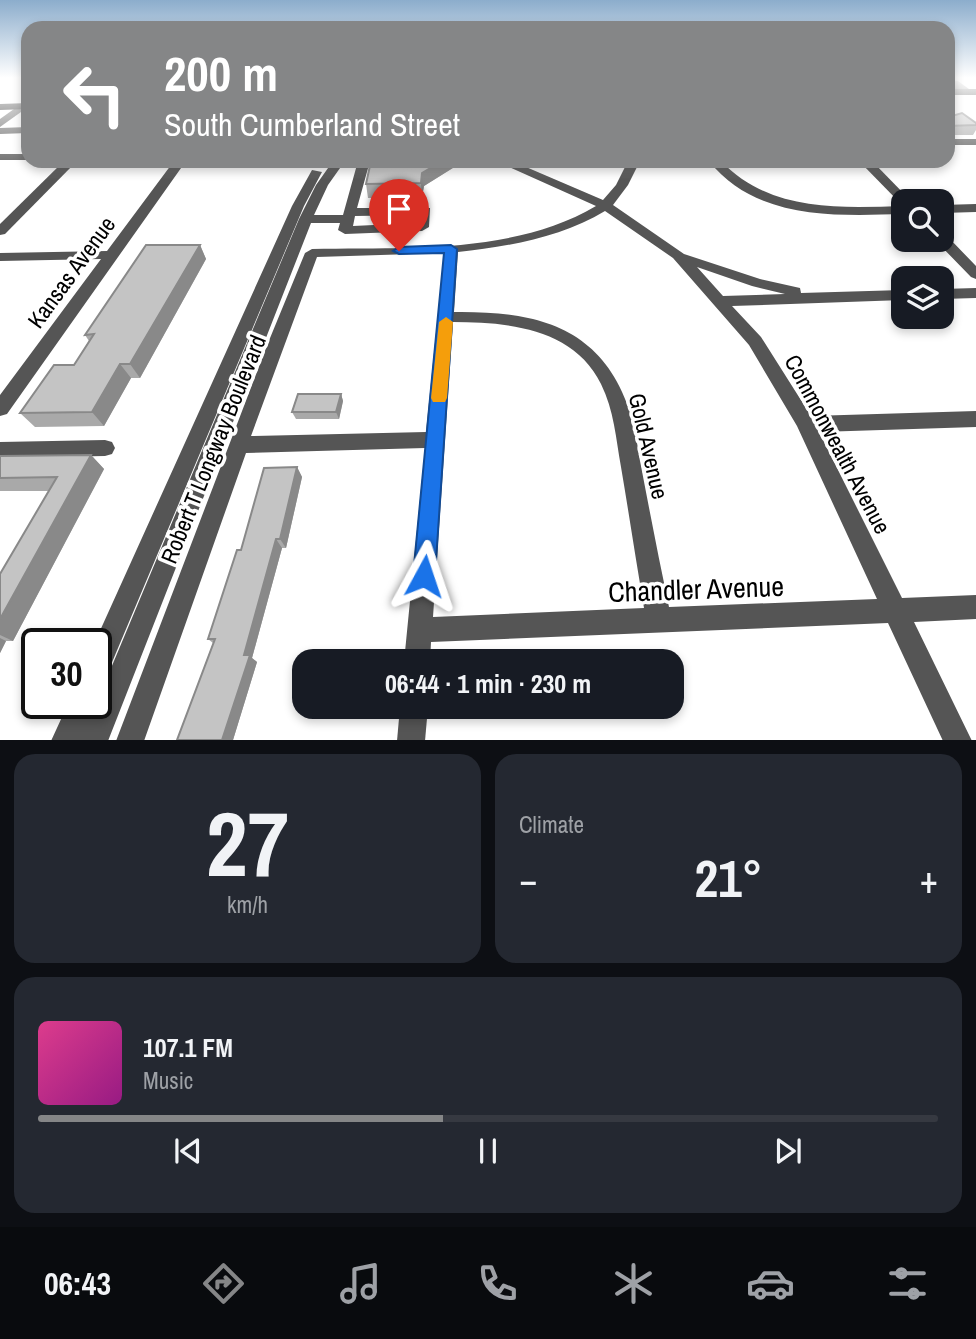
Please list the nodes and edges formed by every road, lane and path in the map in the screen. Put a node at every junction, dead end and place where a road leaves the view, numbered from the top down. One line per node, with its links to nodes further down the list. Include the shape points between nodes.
1 (6, 116): 2 (street)
2 (0, 124)
3 (21, 130): 4 (street)
4 (0, 131)
5 (955, 142): 6 (street)
6 (976, 142)
7 (0, 157): 8 (street)
8 (21, 157)
9 (64, 168): 25 (street)
10 (175, 168): 28 (street, Kansas Avenue)
11 (320, 168): 24 (street, Robert T Longway Boulevard, via 312,178)
12 (334, 168): 24 (street, Robert T Longway Boulevard)
13 (362, 168): 23 (street)
14 (518, 168): 19 (street, Commonwealth Avenue)
15 (631, 168): 19 (street)
16 (720, 168): 22 (street, via 740,185 799,206)
17 (872, 168): 18 (street)
18 (893, 189)
19 (605, 205): 26 (street, via 544,233); 29 (street, Commonwealth Avenue)
20 (976, 208): 21 (street)
21 (954, 209)
22 (891, 210)
23 (349, 216): 23 (street, via 345,230 422,227 425,211); 24 (street)
24 (302, 219): 49 (street, Robert T Longway Boulevard); 54 (street, Robert T Longway Boulevard)
25 (0, 231)
26 (451, 249): 37 (street); 42 (street, via 312,253)
27 (954, 251): 31 (street)
28 (111, 255): 30 (street); 38 (street, Kansas Avenue)
29 (677, 256): 35 (street, via 757,283); 36 (street, Commonwealth Avenue)
30 (0, 257)
31 (976, 274)
32 (976, 293): 33 (street)
33 (954, 294)
34 (891, 295): 35 (street)
35 (825, 297): 36 (street)
36 (721, 301): 40 (street, Commonwealth Avenue, via 755,341)
37 (447, 317): 41 (street); 47 (street, Gold Avenue, via 510,318 549,329 586,351 604,374 620,409)
38 (0, 409)
39 (976, 419): 40 (street)
40 (805, 423): 46 (street, Commonwealth Avenue)
41 (435, 440): 42 (street); 48 (street)
42 (238, 445): 55 (street)
43 (105, 449): 44 (street)
44 (0, 450)
45 (976, 607): 46 (street, Chandler Avenue)
46 (895, 611): 47 (street, Chandler Avenue); 57 (street, Commonwealth Avenue)
47 (659, 620): 48 (street, Chandler Avenue)
48 (419, 631): 50 (street)
49 (112, 635)
50 (418, 649)
51 (75, 719): 53 (street)
52 (413, 719): 56 (street)
53 (65, 740)
54 (94, 740)
55 (130, 740)
56 (411, 740)
57 (958, 740)

